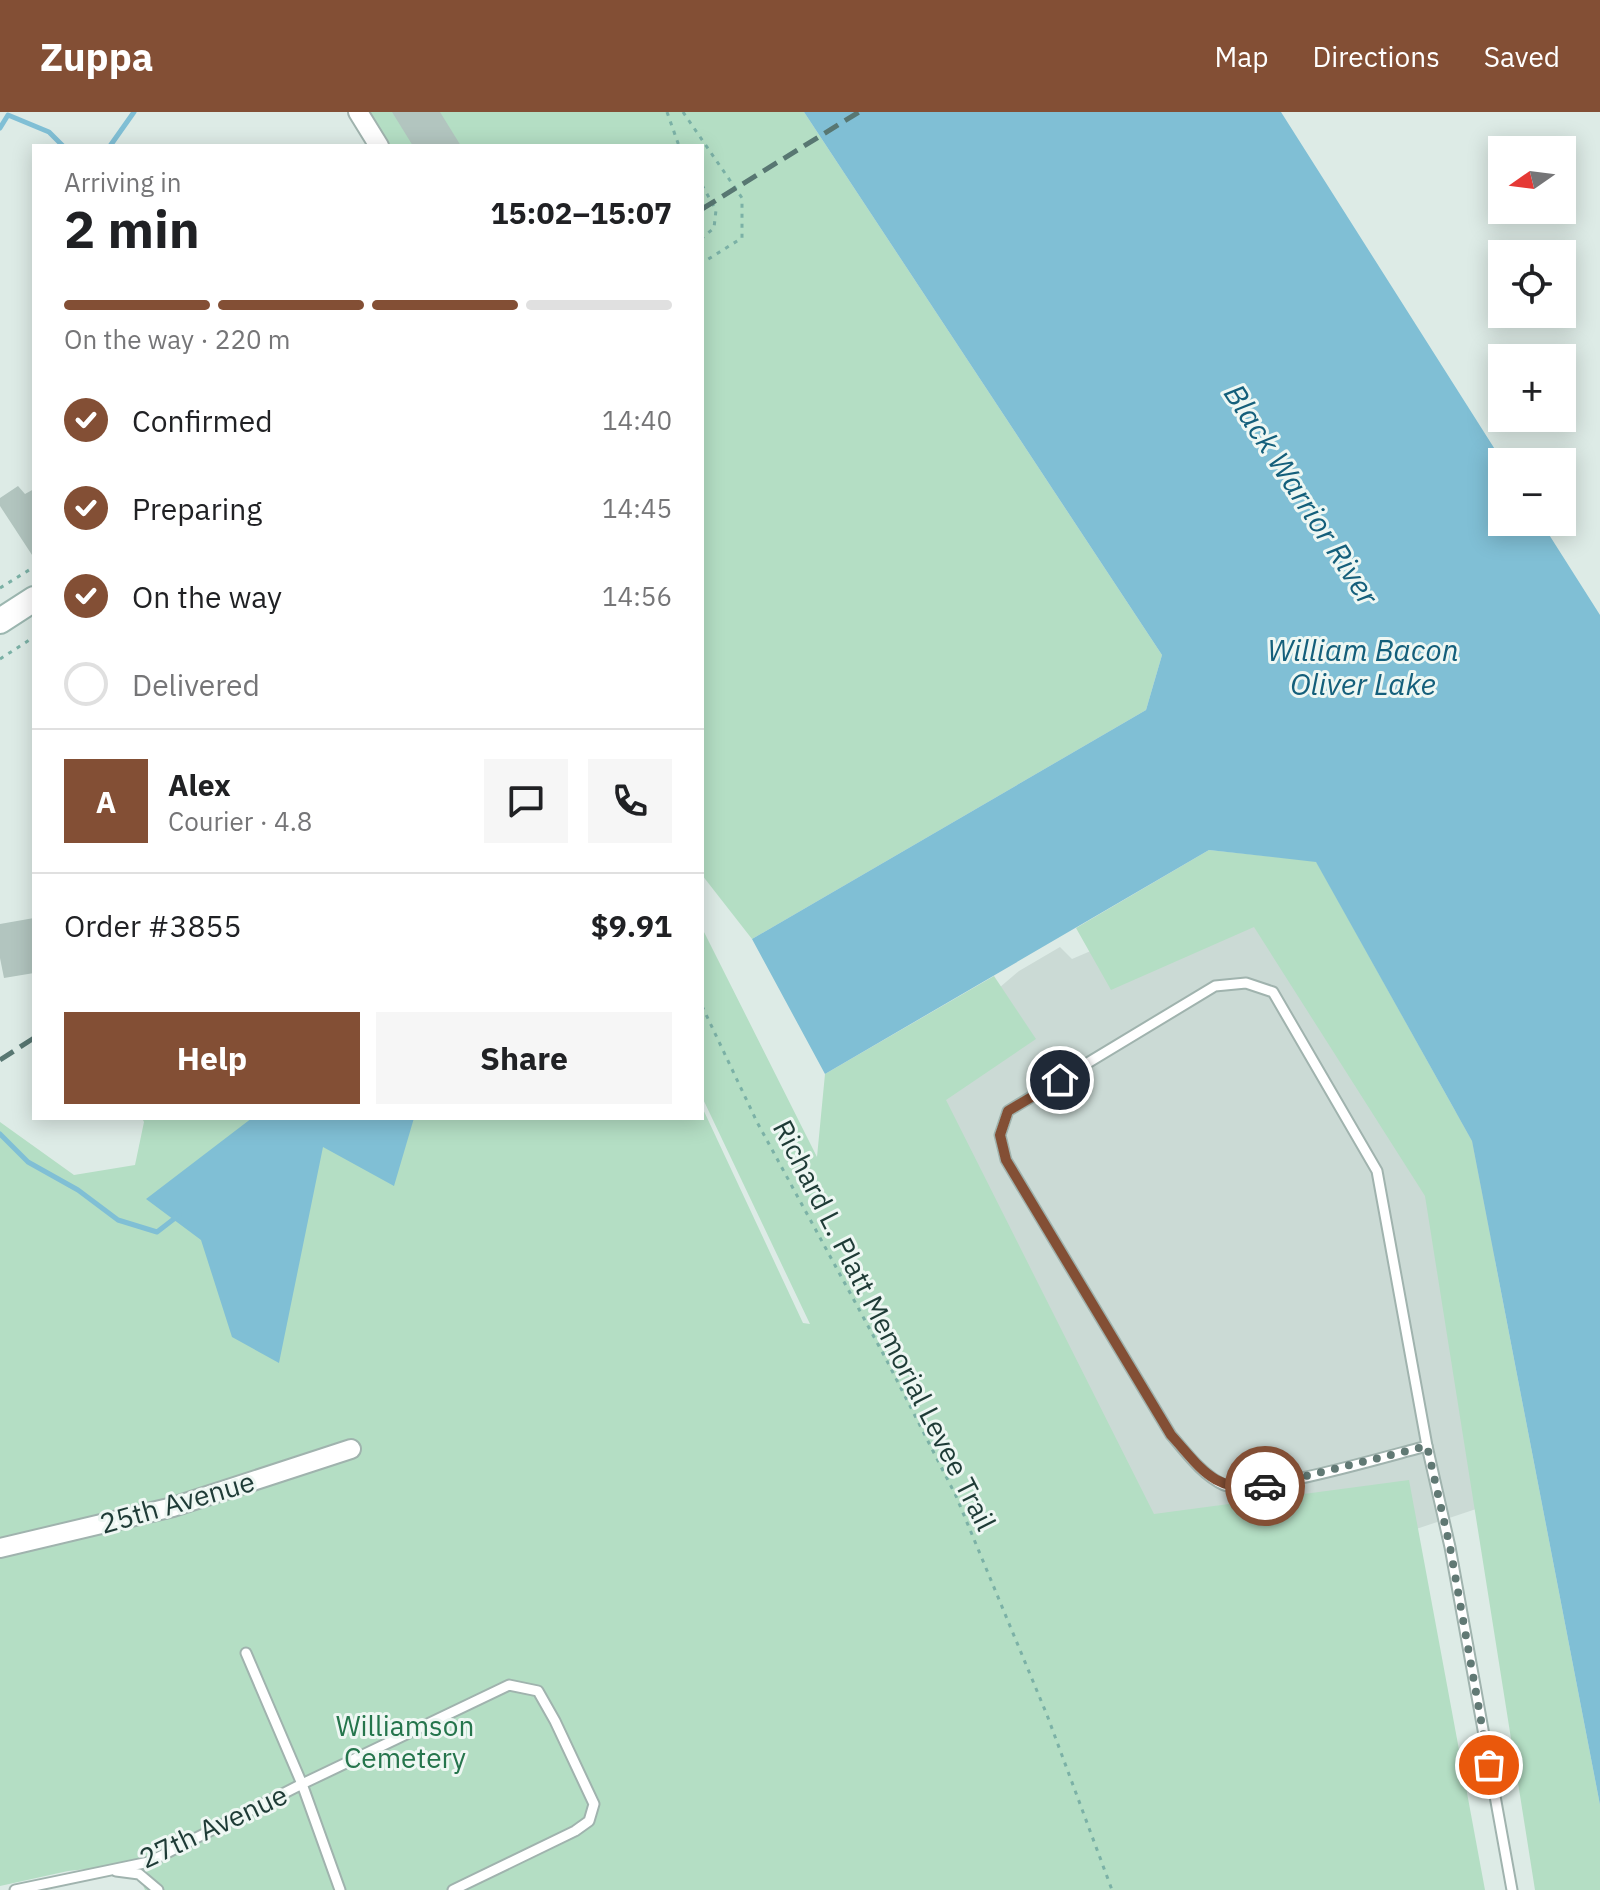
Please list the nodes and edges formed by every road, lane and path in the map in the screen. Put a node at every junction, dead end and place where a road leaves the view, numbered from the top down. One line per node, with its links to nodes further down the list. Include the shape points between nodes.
1 (358, 112): 4 (street)
2 (667, 112): 5 (path)
3 (683, 112): 8 (path, via 742,198 742,238)
4 (378, 144)
5 (678, 144)
6 (704, 189): 7 (path, via 716,210 714,228)
7 (704, 236)
8 (704, 262)
9 (32, 568): 10 (path)
10 (0, 588)
11 (32, 600): 12 (main road)
12 (0, 621)
13 (32, 638): 14 (path)
14 (0, 659)
15 (704, 1010): 26 (path, Richard L. Platt Memorial Levee Trail, via 757,1122 956,1496)
16 (1427, 1446): 16 (lane, via 1377,1171 1273,992 1246,983 1215,986 1008,1111 1000,1135 1006,1160 1171,1435 1205,1473 1226,1486 1261,1487); 27 (lane)
17 (351, 1449): 18 (street, 25th Avenue, via 173,1507)
18 (0, 1548)
19 (246, 1653): 20 (lane)
20 (302, 1784): 21 (lane, 27th Avenue, via 149,1862); 24 (lane, 27th Avenue); 25 (lane, via 509,1685 538,1691 594,1804 589,1821)
21 (106, 1869): 22 (lane, 27th Avenue); 23 (lane, via 139,1874)
22 (15, 1890)
23 (158, 1890)
24 (340, 1890)
25 (453, 1890)
26 (1112, 1890)
27 (1512, 1890)

